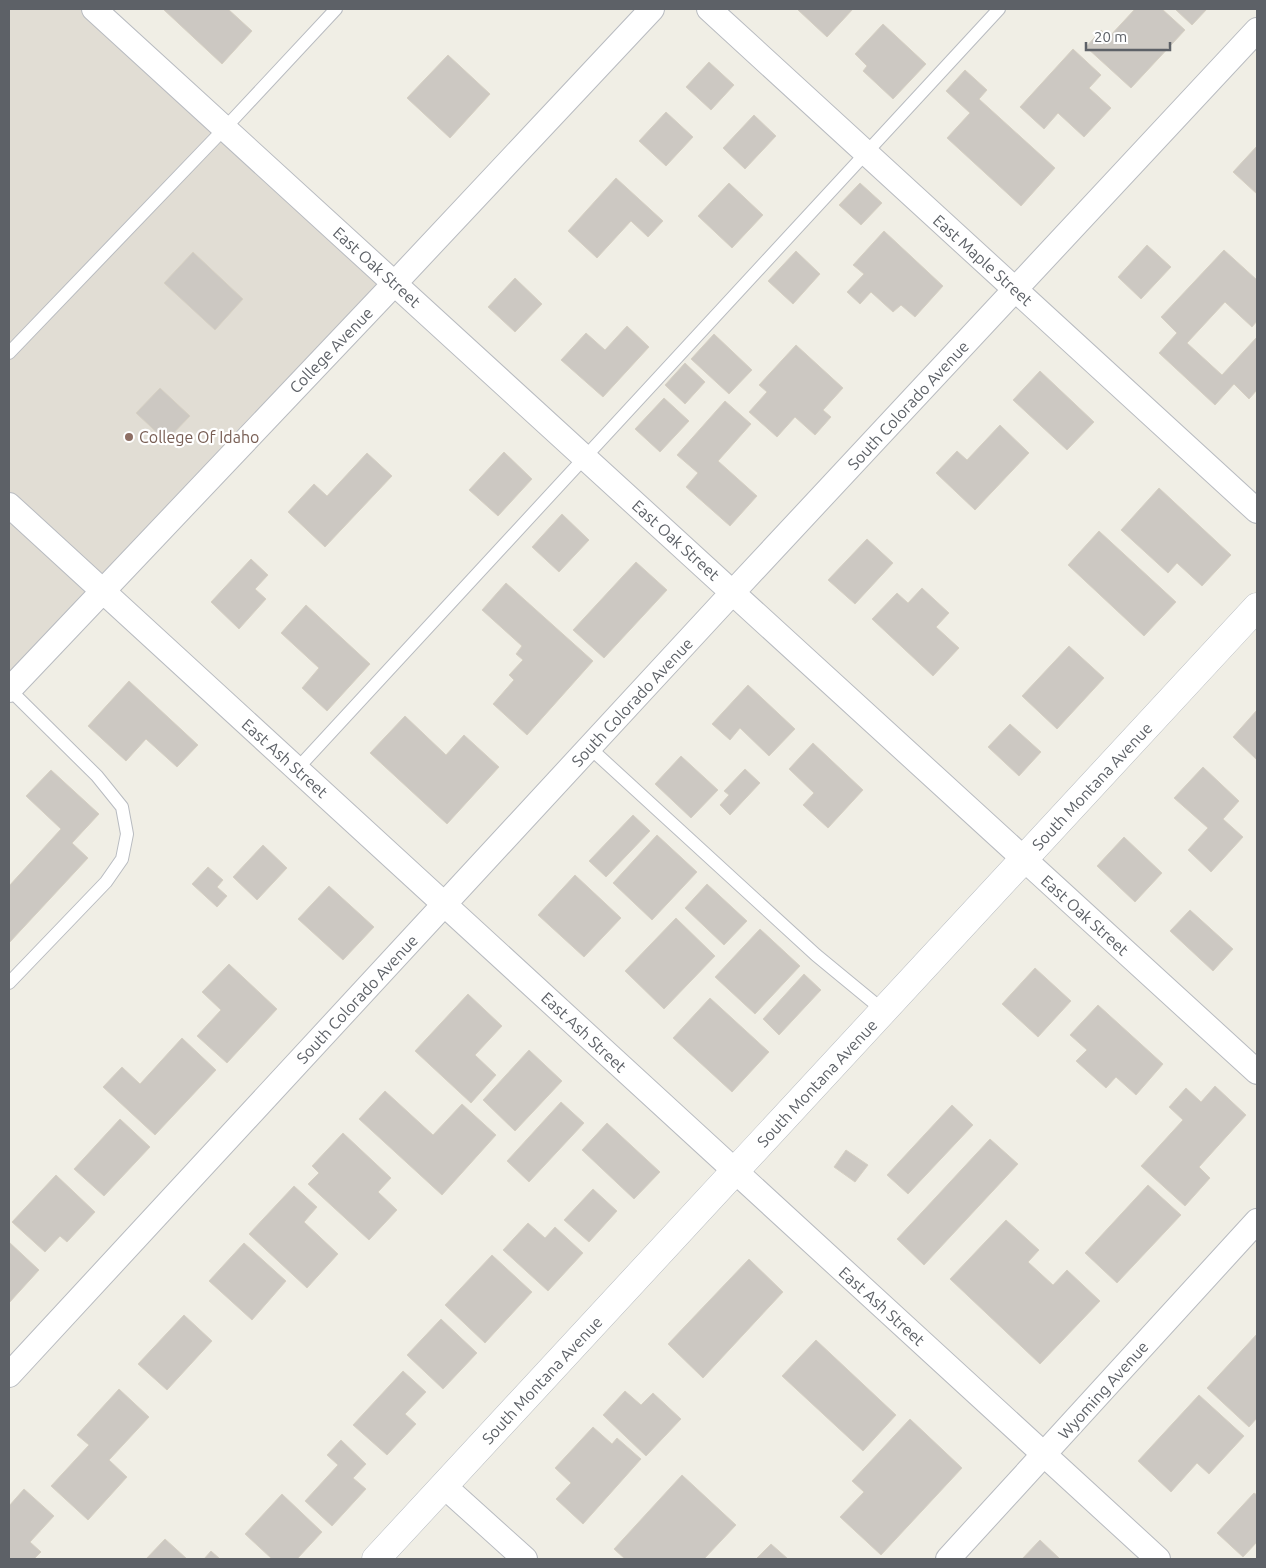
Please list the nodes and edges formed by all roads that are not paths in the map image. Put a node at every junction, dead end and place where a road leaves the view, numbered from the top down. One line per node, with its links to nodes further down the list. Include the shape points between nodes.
1 (94, 9): 7 (street, East Oak Street)
2 (336, 9): 7 (lane)
3 (652, 9): 9 (street, College Avenue)
4 (709, 9): 8 (street, East Maple Street)
5 (999, 9): 8 (lane)
6 (1257, 30): 10 (street, South Colorado Avenue)
7 (224, 128): 9 (street, East Oak Street); 11 (lane)
8 (866, 153): 10 (street, East Maple Street); 12 (lane)
9 (395, 283): 12 (street, East Oak Street); 15 (street, College Avenue)
10 (1016, 290): 14 (street, East Maple Street); 16 (street, South Colorado Avenue)
11 (9, 353)
12 (586, 458): 16 (street, East Oak Street); 20 (lane)
13 (9, 505): 15 (street, East Ash Street)
14 (1257, 511)
15 (102, 591): 18 (street, College Avenue); 20 (street, East Ash Street)
16 (733, 592): 19 (street, South Colorado Avenue); 21 (street, East Oak Street)
17 (1257, 607): 21 (street, South Montana Avenue)
18 (9, 689): 23 (lane, via 122,806 127,834 122,860 106,882)
19 (590, 748): 22 (street, South Colorado Avenue); 24 (lane, via 816,955)
20 (296, 769): 22 (street, East Ash Street)
21 (1024, 859): 24 (street, South Montana Avenue); 25 (street, East Oak Street)
22 (445, 904): 26 (street, East Ash Street); 28 (street, South Colorado Avenue)
23 (9, 983)
24 (884, 1011): 26 (street, South Montana Avenue)
25 (1257, 1072)
26 (735, 1172): 29 (street, East Ash Street); 30 (street, South Montana Avenue)
27 (1257, 1221): 29 (street, Wyoming Avenue)
28 (9, 1375)
29 (1044, 1455): 33 (street, Wyoming Avenue); 34 (street, East Ash Street)
30 (444, 1486): 31 (street, South Montana Avenue); 32 (street)
31 (376, 1559)
32 (526, 1559)
33 (948, 1559)
34 (1158, 1559)

